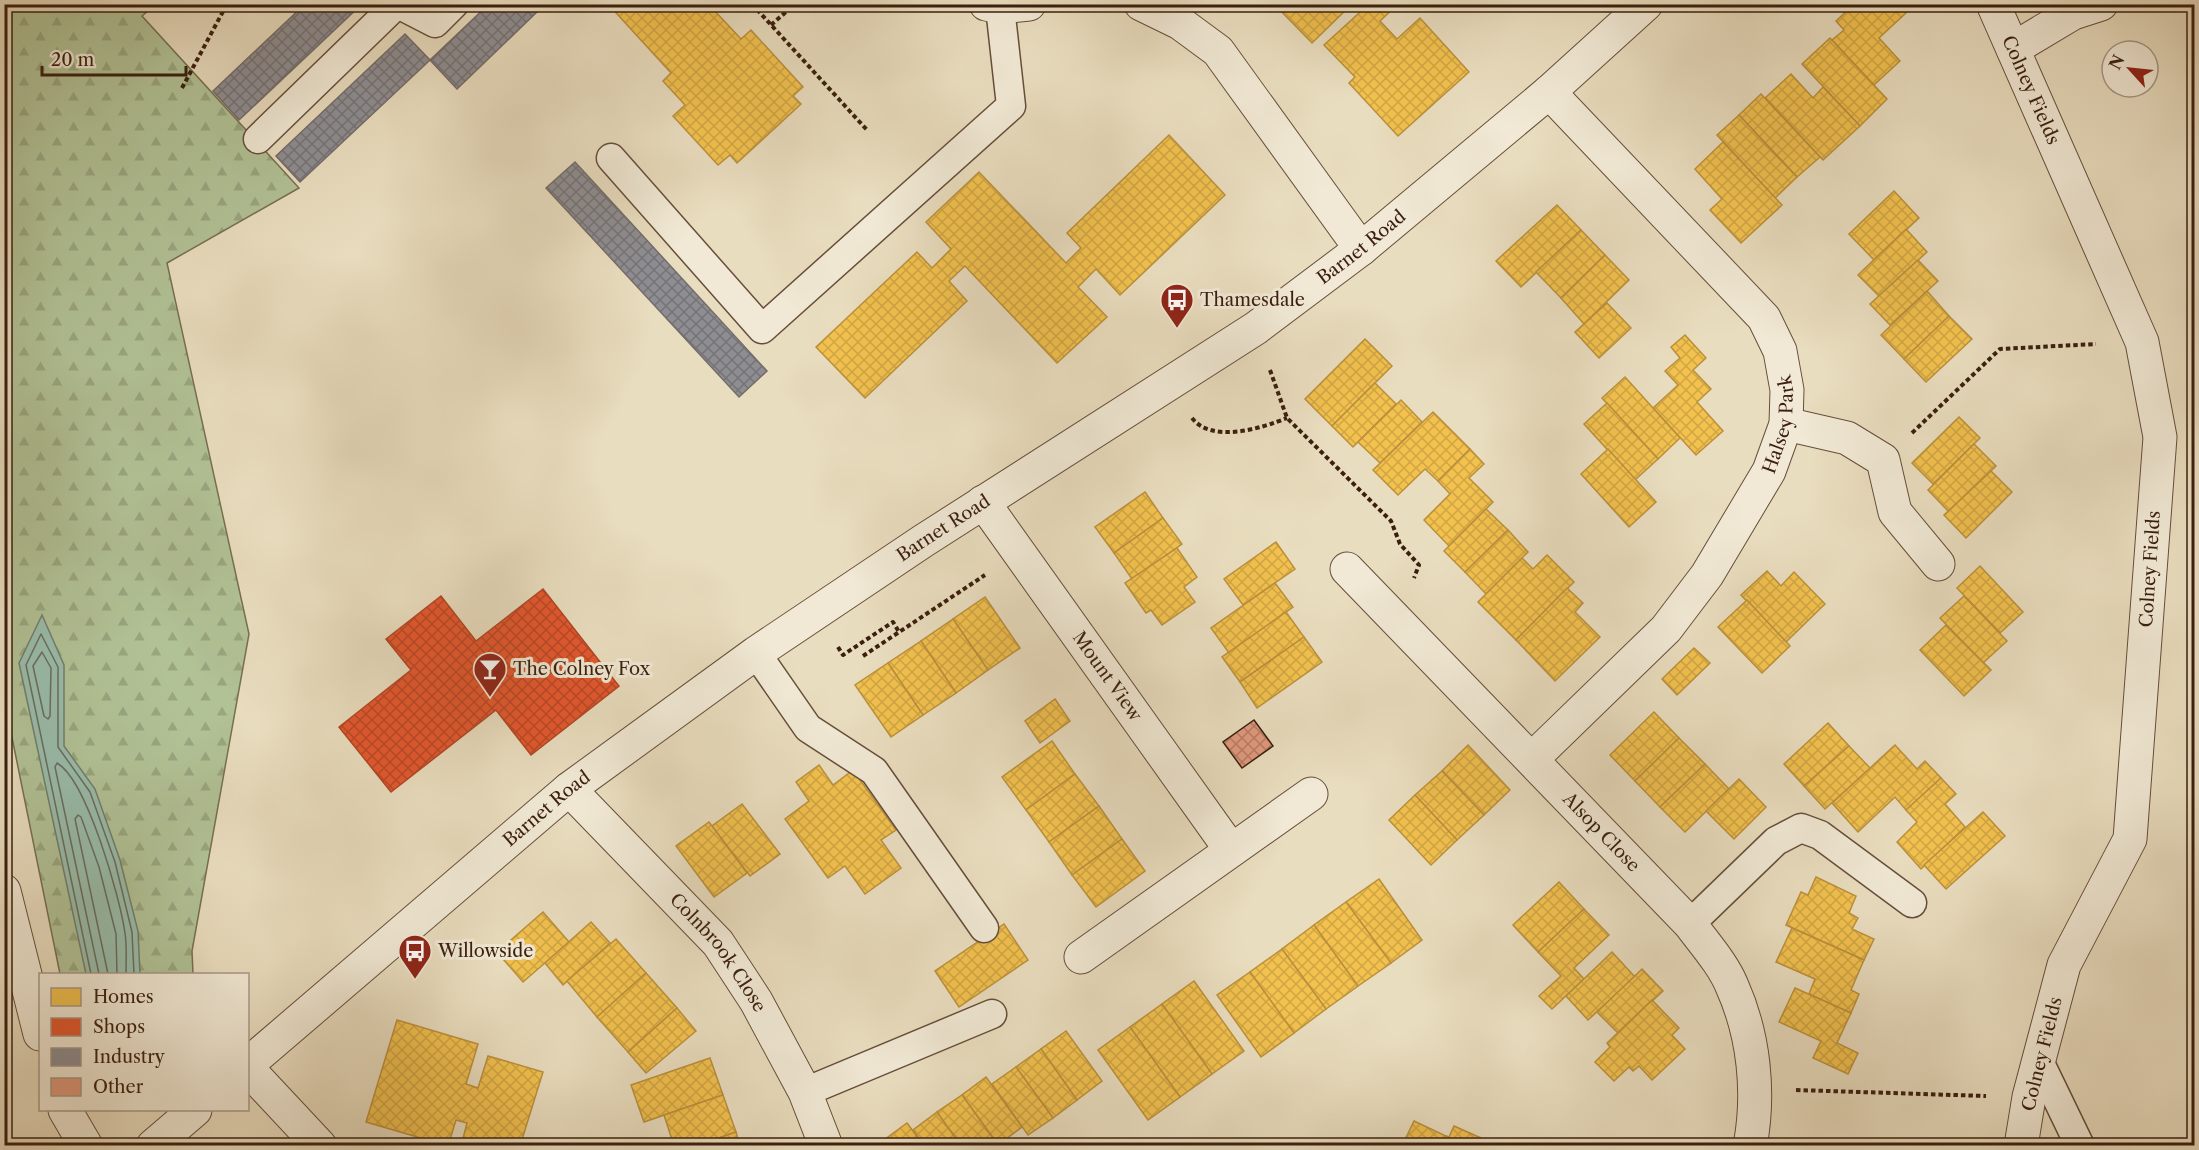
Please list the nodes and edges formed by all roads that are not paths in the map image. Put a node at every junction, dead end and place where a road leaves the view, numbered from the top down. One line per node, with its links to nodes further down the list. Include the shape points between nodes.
1 (398, 4): 2 (lane, via 435,23); 10 (lane)
2 (454, 4)
3 (1141, 4): 12 (street, via 1180,23 1218,51)
4 (1646, 4): 9 (street, Barnet Road)
5 (1993, 4): 8 (street, Colney Fields)
6 (2101, 4): 8 (street, via 2073,13)
7 (1005, 5): 11 (lane, via 1011,106 762,329)
8 (2013, 49): 29 (street, Colney Fields, via 2142,342 2160,437 2130,839 2064,965)
9 (1549, 92): 12 (street, Barnet Road); 13 (street, Halsey Park, via 1764,318 1780,351 1787,390)
10 (258, 139)
11 (611, 158)
12 (1361, 249): 14 (street, Barnet Road, via 1256,328)
13 (1786, 424): 15 (street, via 1847,438 1883,460 1895,512); 18 (street, Halsey Park, via 1769,471 1700,584 1666,629)
14 (983, 502): 17 (street, Barnet Road); 21 (street, Mount View)
15 (1938, 564)
16 (1347, 569): 18 (street, Alsop Close)
17 (756, 653): 19 (street, Barnet Road); 25 (lane, via 808,728 874,771)
18 (1532, 759): 24 (street, Alsop Close)
19 (569, 789): 30 (street, Barnet Road); 32 (street, Colnbrook Close, via 718,944 756,1001)
20 (1311, 794): 21 (street)
21 (1232, 850): 26 (street)
22 (4, 891): 28 (street)
23 (1912, 903): 24 (lane, via 1820,835 1801,828 1776,841)
24 (1690, 924): 39 (street, Alsop Close, via 1732,984 1746,1027 1756,1089)
25 (984, 928)
26 (1081, 957)
27 (992, 1014): 32 (lane)
28 (39, 1030)
29 (2038, 1059): 40 (street, Colney Fields); 41 (lane)
30 (249, 1063)
31 (249, 1070): 37 (street)
32 (805, 1092): 38 (street, Colnbrook Close)
33 (65, 1111): 35 (street)
34 (194, 1111): 36 (street)
35 (86, 1146)
36 (153, 1146)
37 (320, 1146)
38 (826, 1146)
39 (1750, 1146)
40 (2021, 1146)
41 (2080, 1146)

